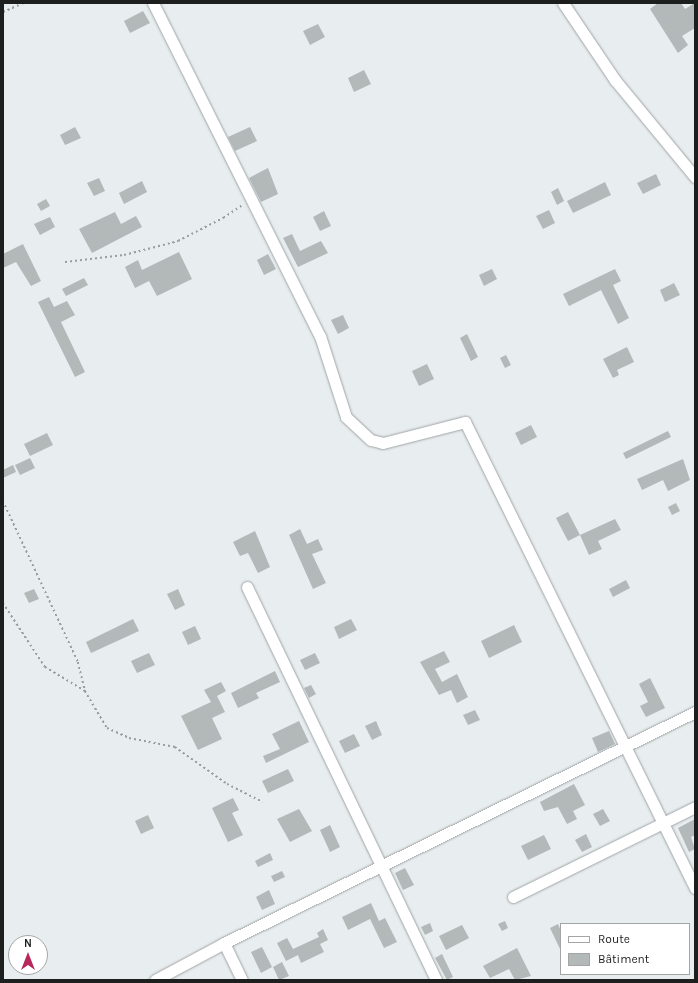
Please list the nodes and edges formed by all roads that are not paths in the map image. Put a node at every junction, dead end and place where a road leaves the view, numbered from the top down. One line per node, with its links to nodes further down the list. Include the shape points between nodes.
1 (153, 3): 6 (street, via 320,336 346,417 371,440 383,443 465,422)
2 (563, 3): 3 (street, via 615,80)
3 (695, 177)
4 (247, 587): 9 (street)
5 (695, 712): 6 (street)
6 (624, 745): 8 (street); 9 (street)
7 (695, 807): 8 (street)
8 (662, 823): 10 (street); 11 (street)
9 (380, 867): 12 (street); 15 (street)
10 (695, 888)
11 (513, 897)
12 (224, 943): 13 (street); 14 (street)
13 (155, 980)
14 (242, 980)
15 (436, 980)

